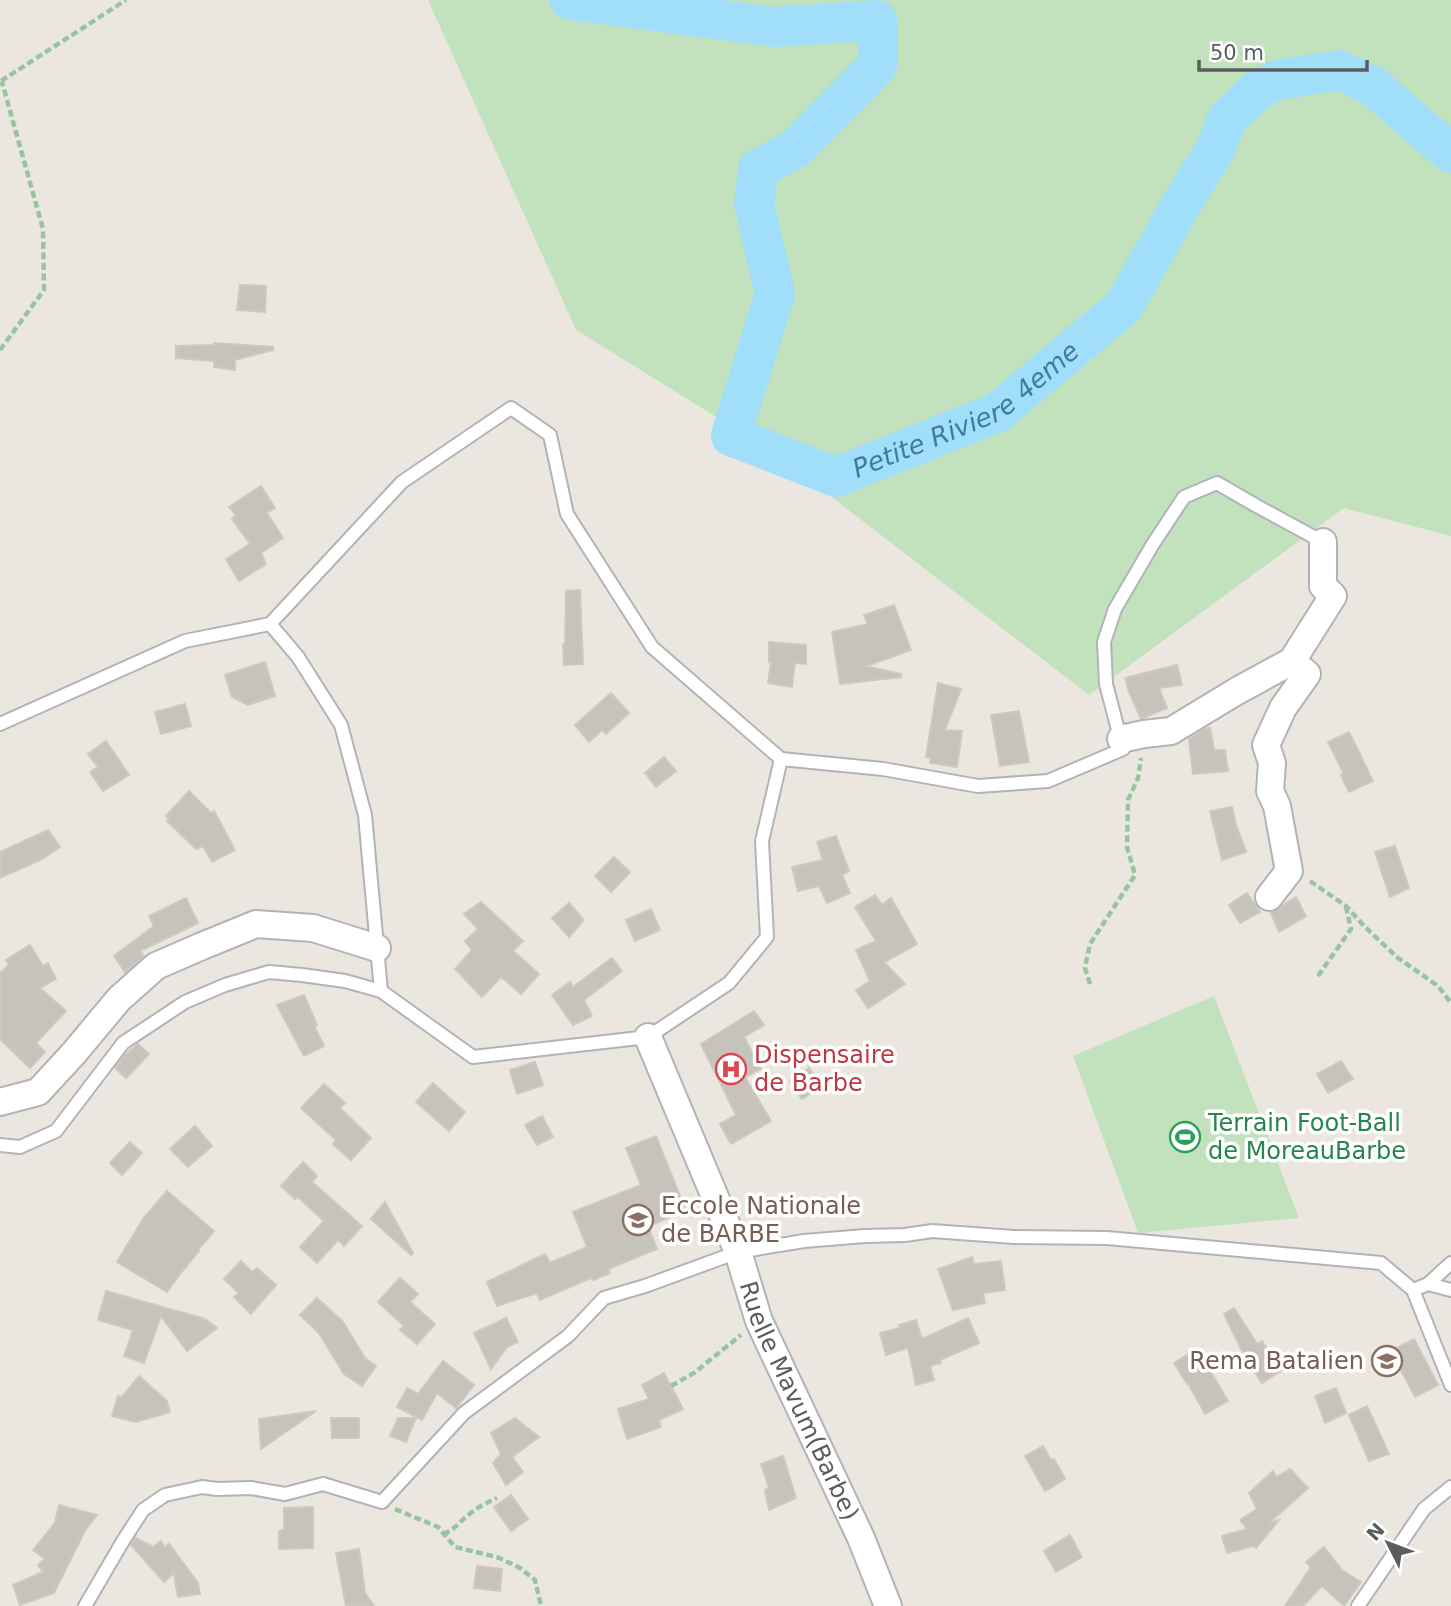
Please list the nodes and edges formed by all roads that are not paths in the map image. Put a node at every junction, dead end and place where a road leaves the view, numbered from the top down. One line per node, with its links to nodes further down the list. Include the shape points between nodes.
1 (1323, 541): 3 (street, via 1323,586 1333,596); 5 (lane, via 1217,483 1184,497 1115,610 1104,642 1106,684)
2 (270, 624): 4 (lane, via 184,641); 6 (lane, via 402,482 511,408 550,435 567,514 652,647); 8 (lane, via 298,657 341,724 365,815)
3 (1292, 661): 5 (street, via 1171,731); 7 (street, via 1307,674 1283,708 1266,745 1272,764 1270,791 1289,871)
4 (0, 724)
5 (1121, 739): 6 (lane, via 1123,749 1048,781 978,786)
6 (781, 758): 10 (lane, via 762,841 767,937 729,983)
7 (1269, 897)
8 (377, 948): 9 (lane); 11 (street, via 313,928 256,924 202,946 156,966 119,999 38,1092)
9 (381, 991): 10 (lane, via 473,1057); 12 (lane, via 345,981 269,972 225,985 185,1002 123,1043 56,1131 20,1147)
10 (648, 1037): 13 (street, Ruelle Mavum(Barbe))
11 (0, 1102)
12 (0, 1146)
13 (738, 1252): 16 (lane, via 804,1241 932,1231 1107,1238 1381,1263); 20 (lane, via 604,1298 568,1336 464,1413 382,1502 323,1484 285,1494 202,1487 165,1495 143,1510); 21 (street, Ruelle Mavum(Barbe), via 758,1321 861,1538)
14 (1451, 1263): 15 (lane)
15 (1428, 1284): 16 (lane); 17 (lane)
16 (1413, 1290): 18 (lane)
17 (1451, 1290)
18 (1451, 1385)
19 (1451, 1487): 22 (lane, via 1424,1509)
20 (85, 1606)
21 (888, 1606)
22 (1358, 1606)

